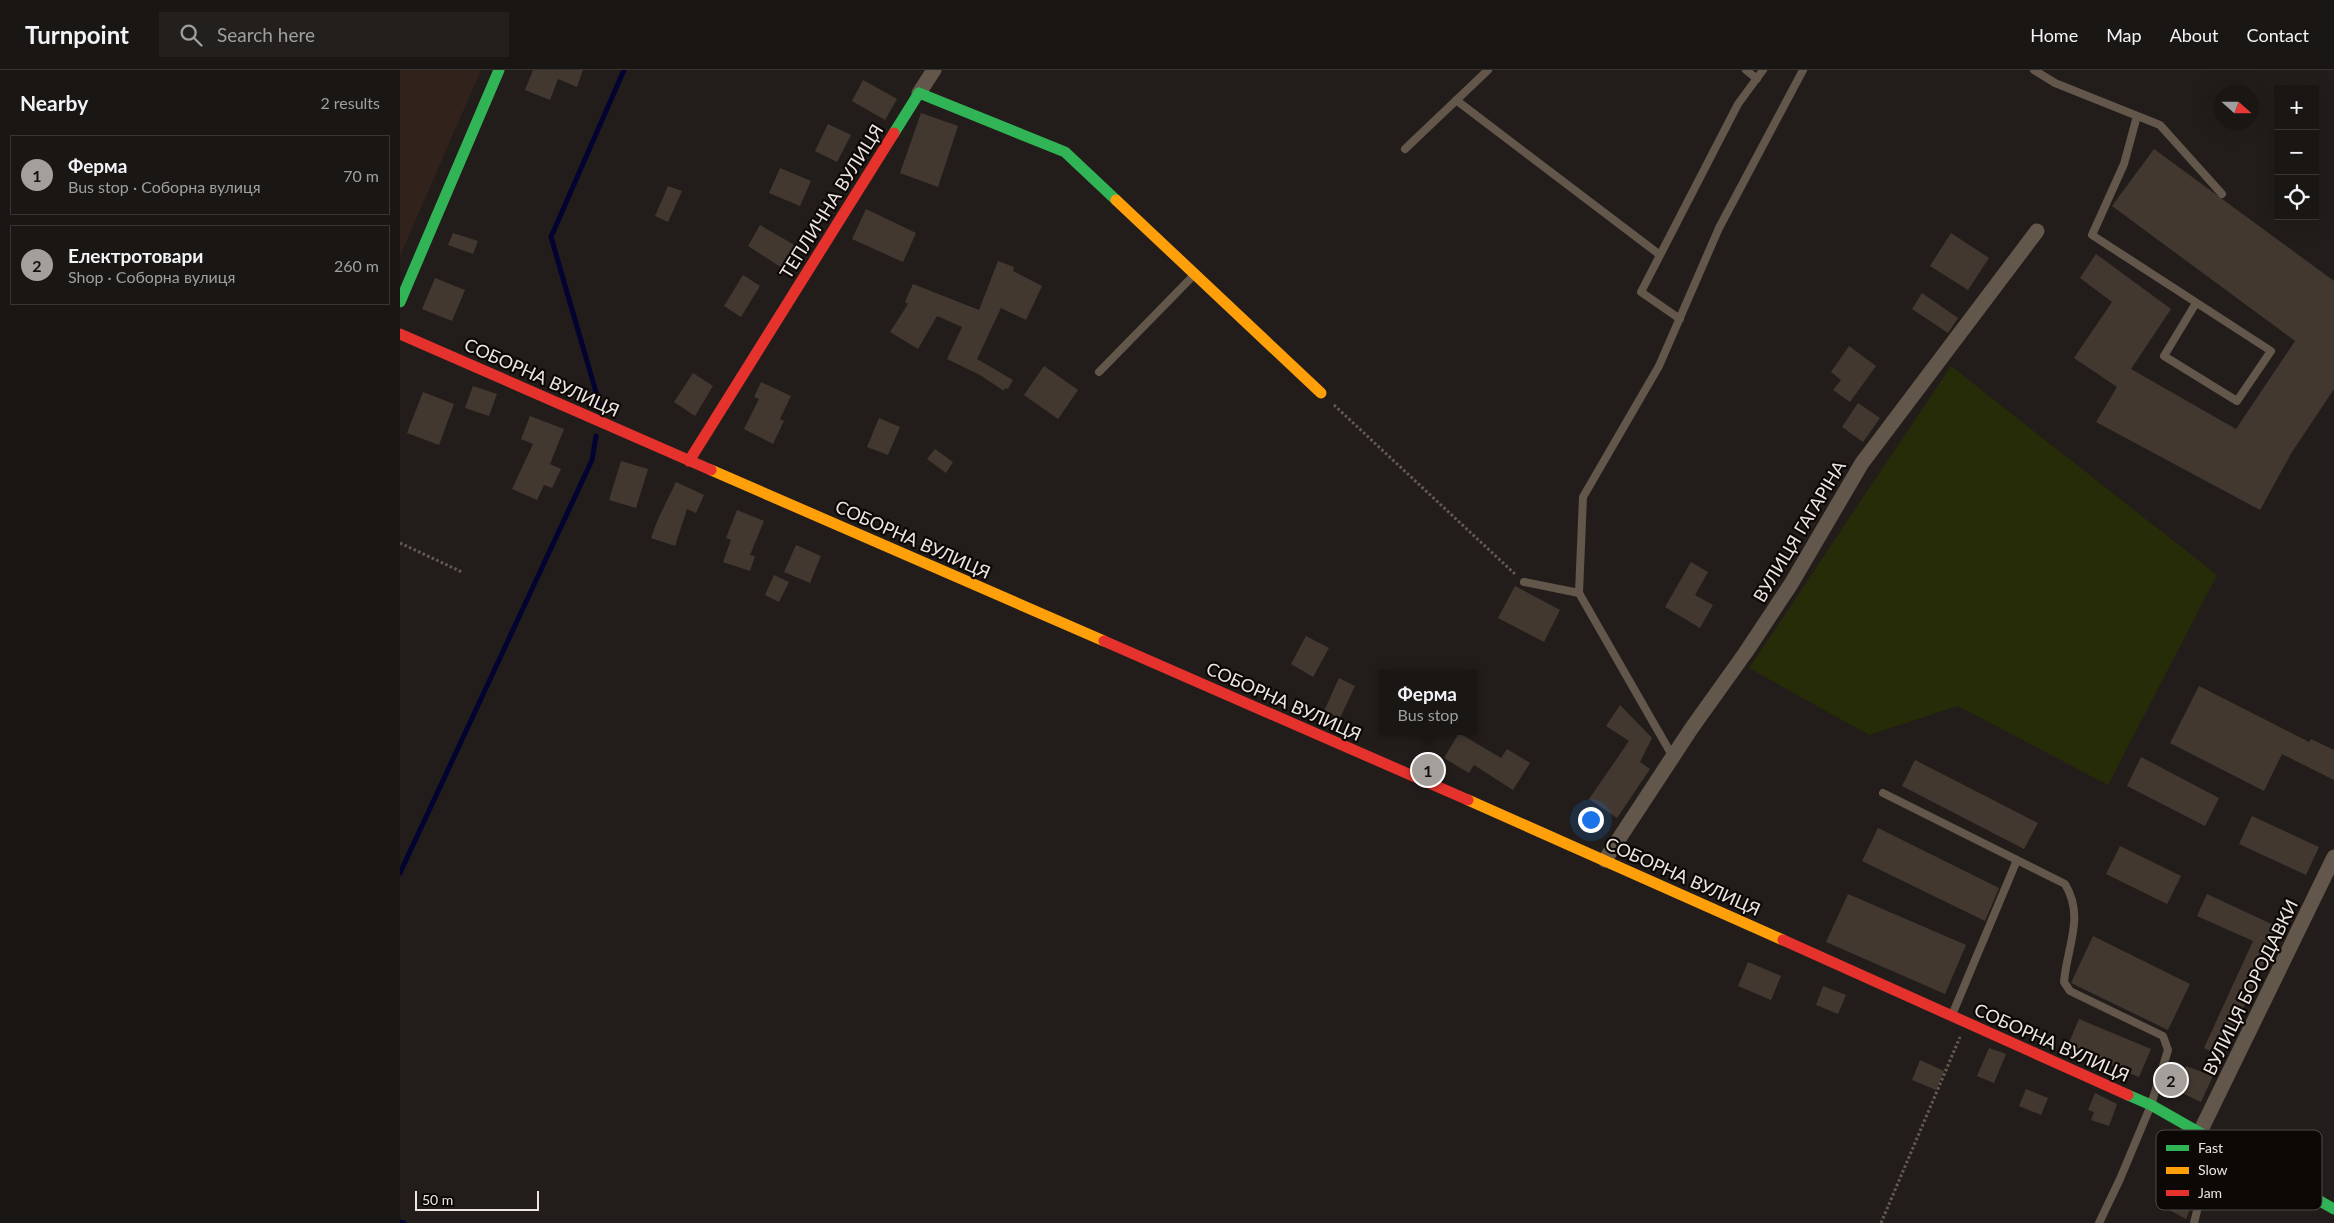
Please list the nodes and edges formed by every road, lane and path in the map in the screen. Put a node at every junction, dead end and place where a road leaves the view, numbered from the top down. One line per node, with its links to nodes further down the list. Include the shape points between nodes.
1 (499, 70): 17 (main road)
2 (934, 70): 9 (street)
3 (1488, 70): 10 (lane)
4 (1746, 70): 8 (lane)
5 (1763, 70): 8 (lane)
6 (1803, 70): 19 (lane, via 1719,228)
7 (2034, 70): 11 (lane, via 2055,83)
8 (1757, 79): 15 (lane, via 1738,104)
9 (919, 93): 16 (main road, via 1065,152); 23 (main road, ТЕПЛИЧНА ВУЛИЦЯ)
10 (1456, 100): 12 (lane); 15 (lane)
11 (2137, 116): 13 (lane, via 2160,125); 18 (lane, via 2124,164 2092,235)
12 (1405, 149)
13 (2222, 194)
14 (2037, 231): 28 (street, ВУЛИЦЯ ГАГАРІНА, via 1862,463 1791,584)
15 (1660, 255): 19 (lane, via 1641,292)
16 (1195, 275): 21 (lane); 22 (main road)
17 (400, 302)
18 (2196, 303): 18 (lane, via 2271,352 2237,401 2164,356)
19 (1680, 319): 27 (lane, via 1659,366 1583,497)
20 (400, 334): 23 (main road, СОБОРНА ВУЛИЦЯ)
21 (1099, 372)
22 (1321, 393): 26 (path)
23 (689, 461): 31 (main road, СОБОРНА ВУЛИЦЯ)
24 (400, 543): 25 (path)
25 (462, 572)
26 (1524, 582): 27 (lane)
27 (1579, 593): 28 (lane)
28 (1673, 756): 31 (street, ВУЛИЦЯ ГАГАРІНА)
29 (1882, 792): 32 (lane)
30 (2334, 857): 37 (street, ВУЛИЦЯ БОРОДАВКИ)
31 (1605, 860): 33 (main road, СОБОРНА ВУЛИЦЯ)
32 (2017, 860): 33 (lane); 35 (lane, via 2065,884 2073,897 2076,914 2064,982 2070,990 2163,1036 2168,1050)
33 (1952, 1016): 34 (main road, СОБОРНА ВУЛИЦЯ)
34 (1966, 1022): 35 (main road, СОБОРНА ВУЛИЦЯ); 41 (path)
35 (2151, 1106): 36 (main road, СОБОРНА ВУЛИЦЯ); 42 (lane)
36 (2193, 1130)
37 (2202, 1130)
38 (2322, 1203): 40 (main road, СОБОРНА ВУЛИЦЯ)
39 (2197, 1210): 43 (lane)
40 (2334, 1210)
41 (1881, 1223)
42 (2099, 1223)
43 (2194, 1223)

